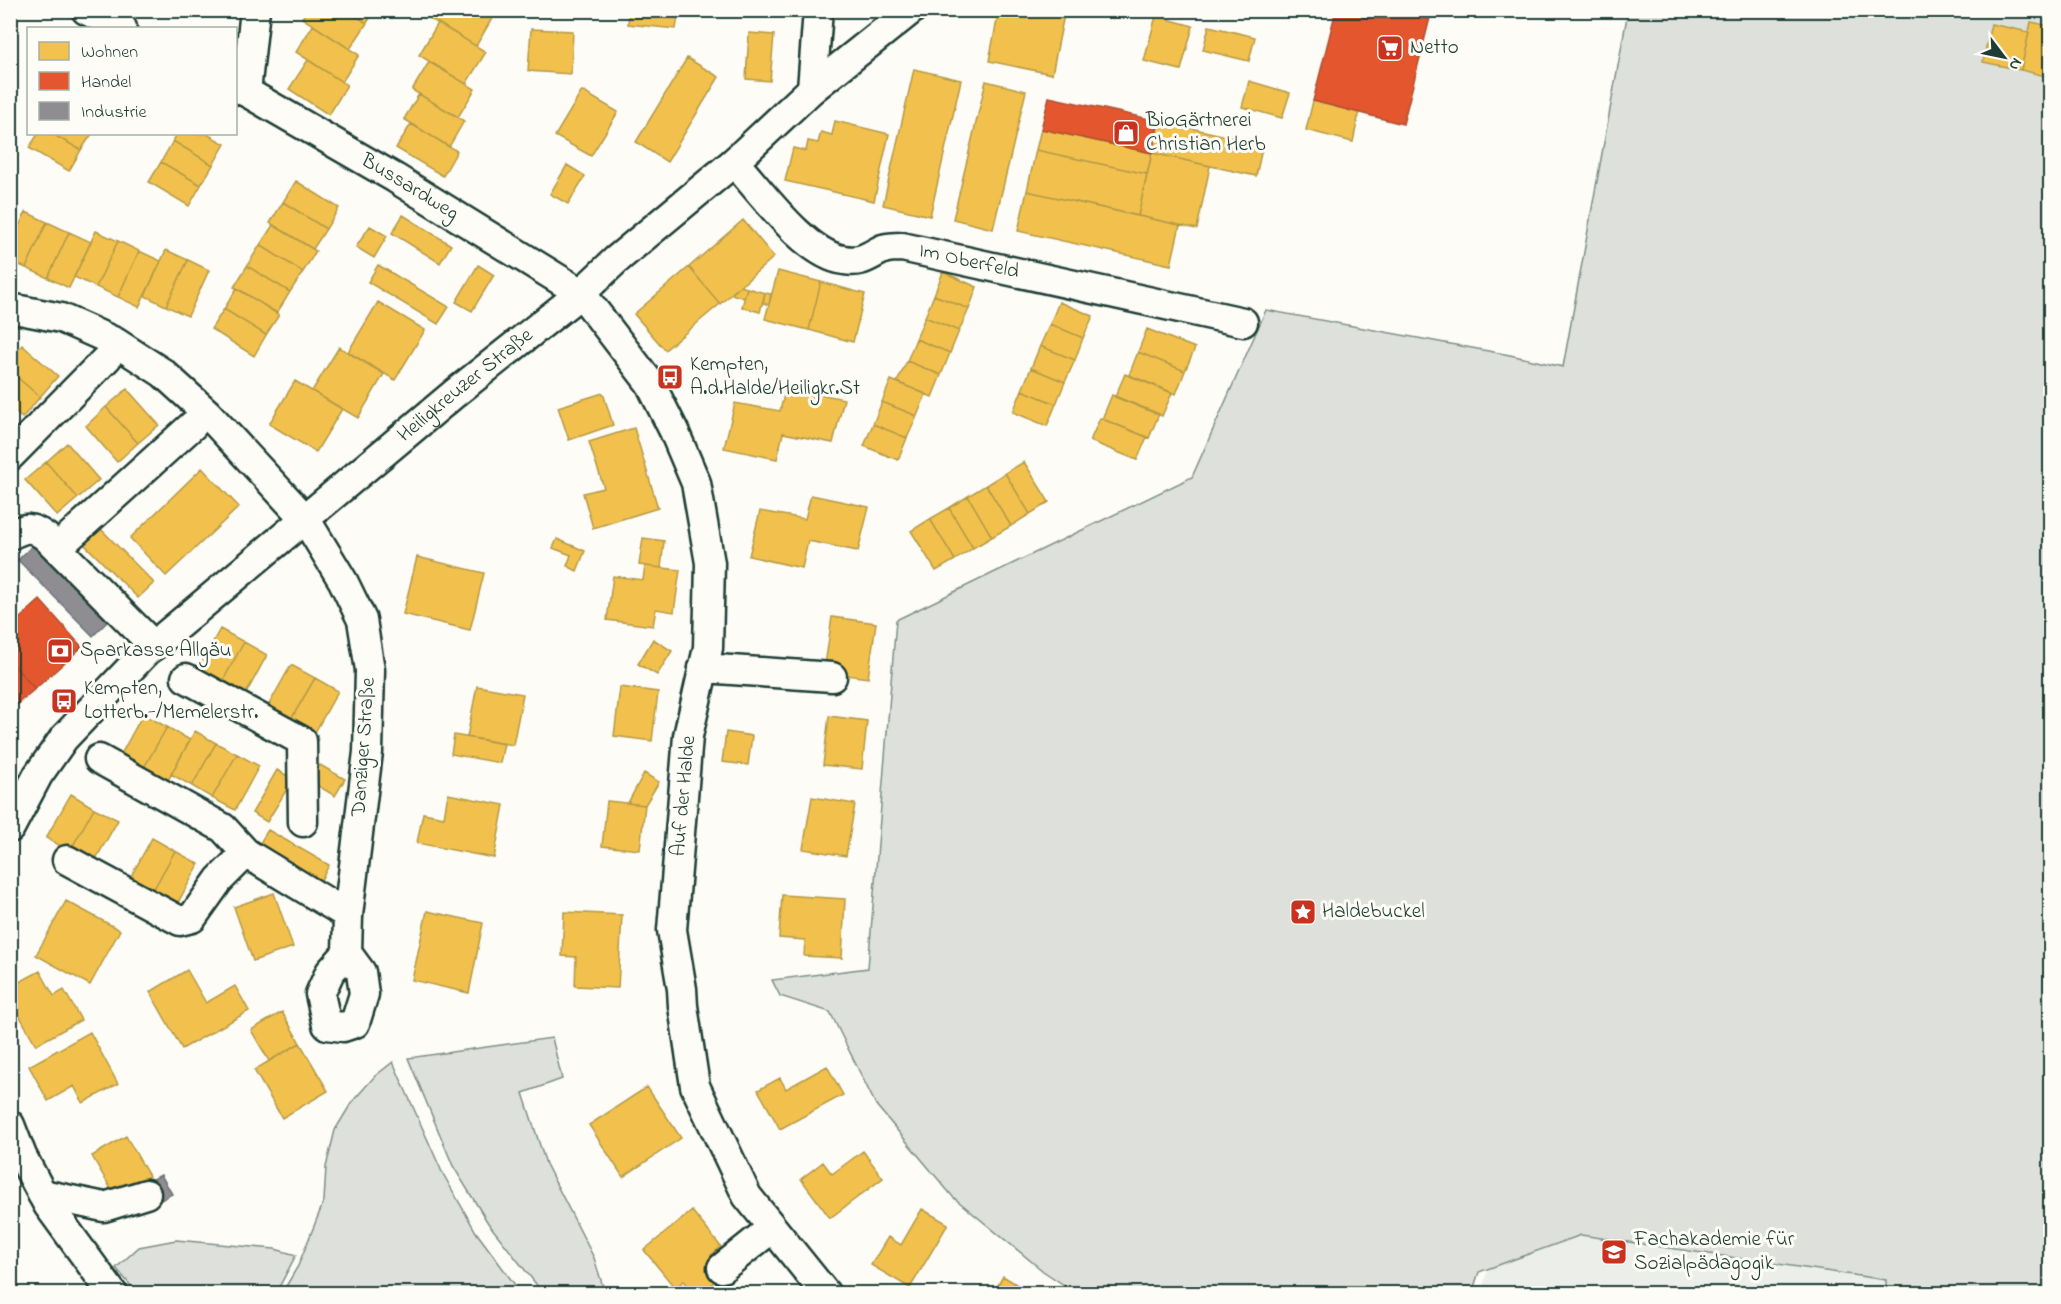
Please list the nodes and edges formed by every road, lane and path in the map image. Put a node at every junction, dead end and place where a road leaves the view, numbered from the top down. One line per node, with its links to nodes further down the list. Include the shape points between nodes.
1 (86, 10): 5 (street)
2 (255, 10): 6 (street)
3 (818, 10): 7 (street)
4 (911, 10): 7 (street, Heiligkreuzer Straße)
5 (120, 27)
6 (241, 89): 9 (street, Bussardweg)
7 (812, 89): 8 (street, Heiligkreuzer Straße)
8 (734, 162): 9 (street, Heiligkreuzer Straße); 11 (street, Im Oberfeld, via 803,240 843,260 865,260 885,248 902,247)
9 (581, 293): 15 (street, Heiligkreuzer Straße, via 455,393); 19 (street, Auf der Halde, via 650,383 696,483 710,563)
10 (10, 308): 15 (street, via 62,318 115,342 163,373 207,413)
11 (1243, 322)
12 (107, 357): 14 (street)
13 (193, 425): 17 (street)
14 (10, 456)
15 (306, 520): 18 (street, Heiligkreuzer Straße); 27 (street, Danziger Straße, via 344,581 362,620 370,670 368,752)
16 (15, 525): 17 (street, via 36,530)
17 (58, 547): 18 (street)
18 (154, 646): 24 (street, Heiligkreuzer Straße, via 64,738 38,775)
19 (704, 668): 20 (street); 32 (street, Auf der Halde, via 688,736 672,930 696,1086 747,1196)
20 (832, 677)
21 (186, 678): 23 (street, via 302,741)
22 (99, 759): 25 (street, via 223,828)
23 (303, 822)
24 (10, 828)
25 (246, 854): 26 (street, via 219,880 192,918 180,921); 27 (street)
26 (67, 860)
27 (348, 915): 28 (street, Danziger Straße)
28 (347, 952)
29 (10, 1125): 30 (street)
30 (42, 1194): 31 (street, via 104,1207); 34 (street)
31 (146, 1194)
32 (772, 1228): 33 (street); 35 (street, Auf der Halde)
33 (722, 1268)
34 (113, 1293)
35 (826, 1293)

